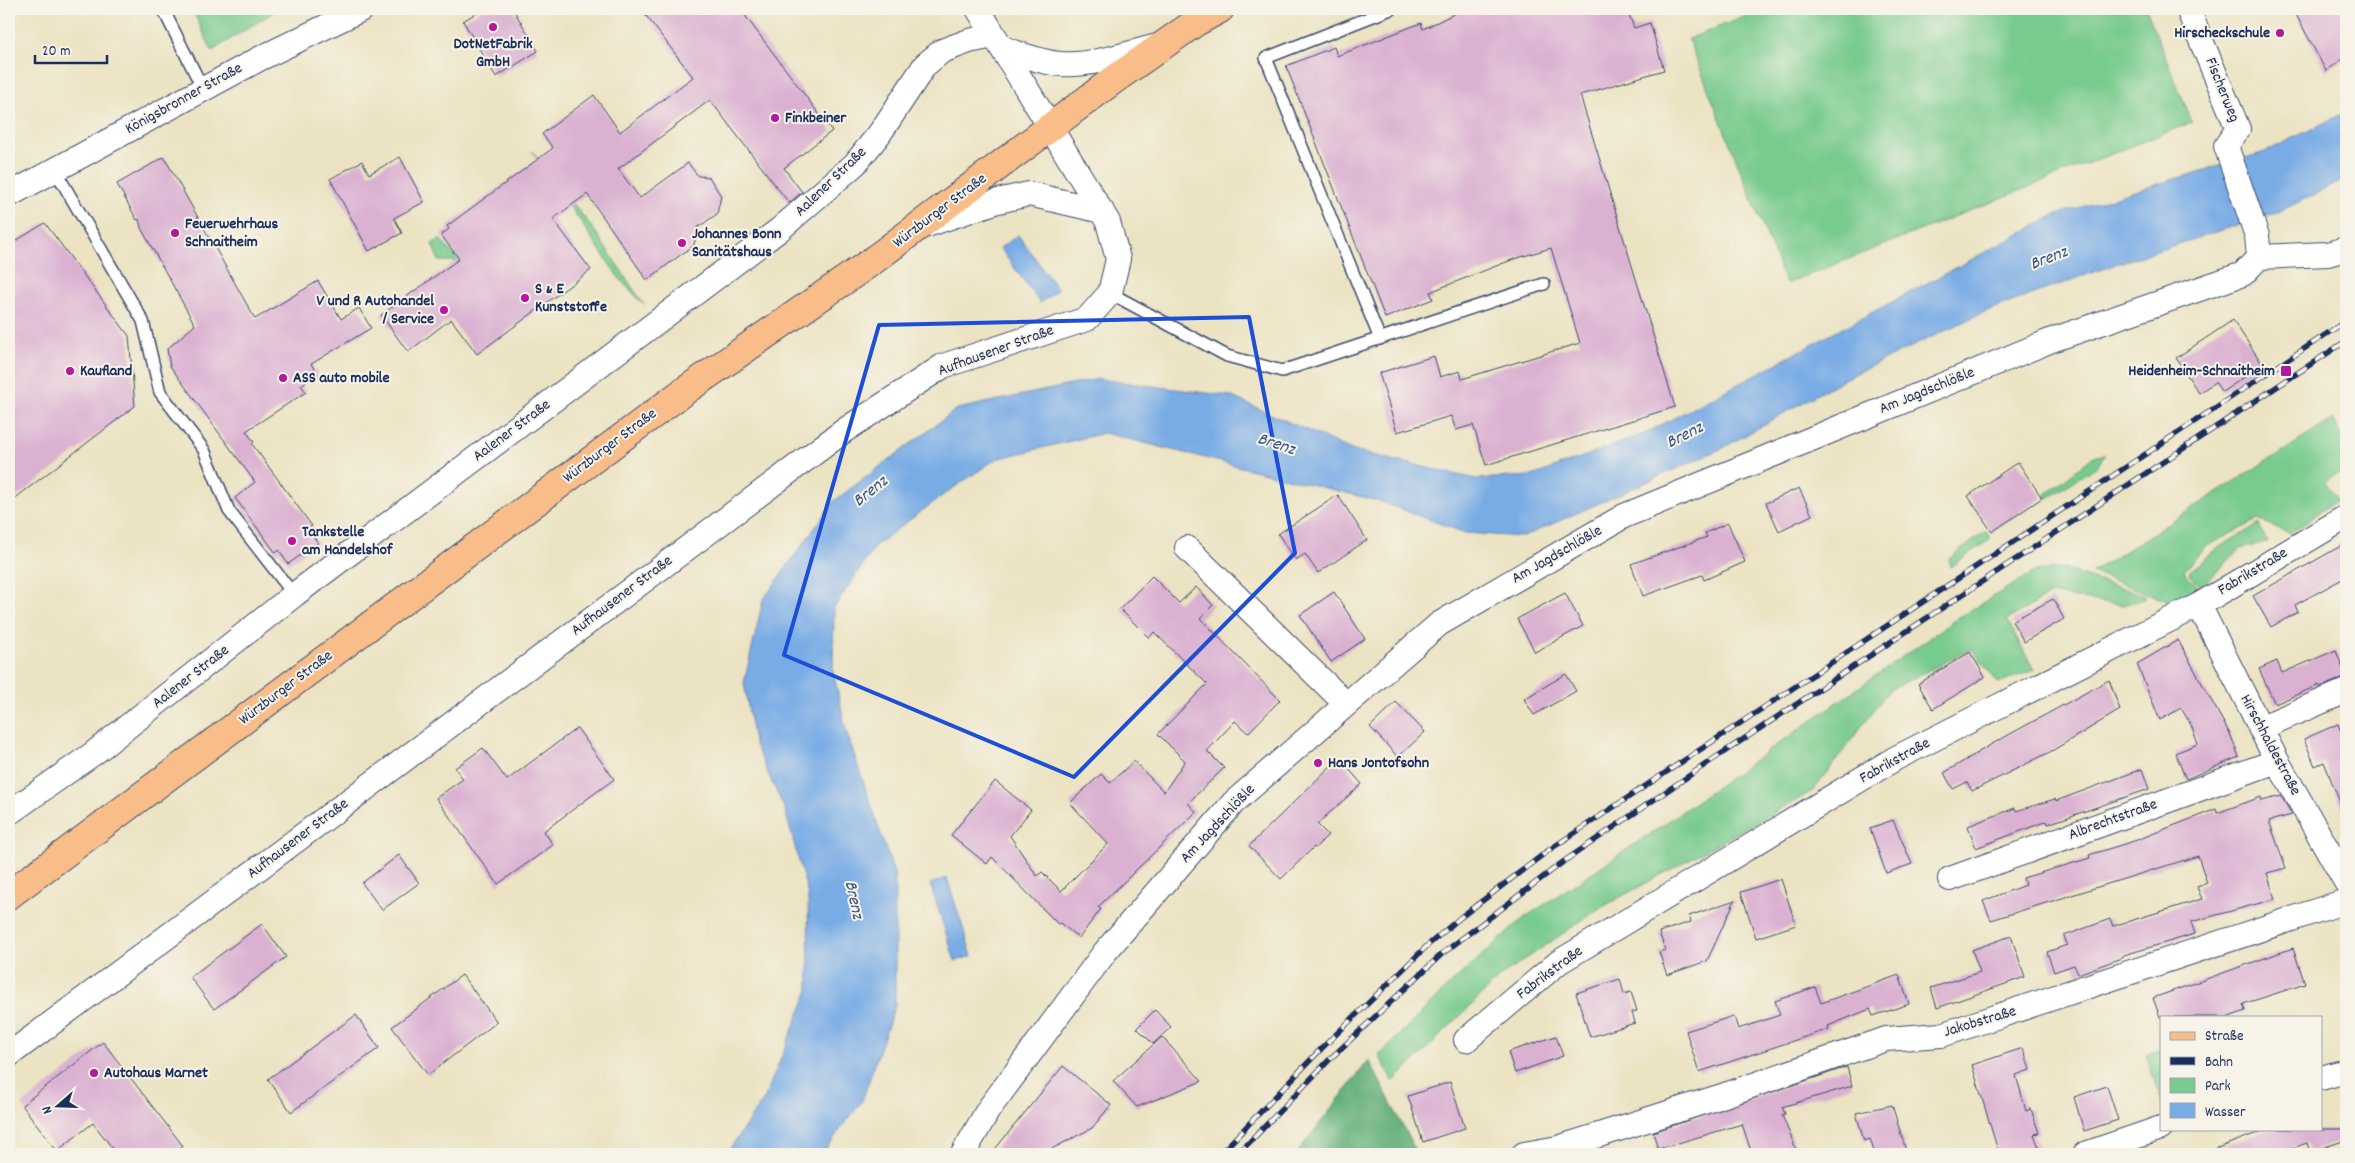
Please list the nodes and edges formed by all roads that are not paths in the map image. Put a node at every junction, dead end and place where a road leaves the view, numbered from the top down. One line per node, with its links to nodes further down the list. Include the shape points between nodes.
1 (163, 9): 9 (lane)
2 (362, 9): 9 (street, Königsbronner Straße)
3 (978, 9): 7 (street, Aufhausener Straße)
4 (1220, 9): 8 (main road, Würzburger Straße)
5 (1391, 9): 19 (lane, via 1266,58)
6 (2188, 9): 15 (street, Fischerweg, via 2238,129 2226,146)
7 (998, 42): 8 (street, via 1038,60 1063,64 1088,62); 10 (street, Aufhausener Straße); 22 (street, Aalener Straße, via 969,41 942,51 925,65 880,133 854,164 818,198)
8 (1164, 45): 10 (main road, Würzburger Straße)
9 (202, 89): 11 (street, Königsbronner Straße)
10 (1051, 127): 13 (street, Aufhausener Straße); 14 (main road, Würzburger Straße)
11 (55, 170): 12 (street, Königsbronner Straße); 22 (lane, via 143,321 160,392 204,450 229,511)
12 (9, 195)
13 (1102, 211): 14 (street, via 1029,194); 18 (street, Aufhausener Straße, via 1118,259)
14 (918, 228): 31 (main road, Würzburger Straße, via 683,392)
15 (2258, 246): 16 (street, via 2328,254); 25 (street, Am Jagdschlößle, via 2243,274 2052,340 1624,516 1439,624)
16 (2346, 249)
17 (1544, 284): 19 (lane)
18 (1110, 292): 19 (lane, via 1226,356 1282,371); 34 (street, Aufhausener Straße, via 1087,318 943,366 845,430)
19 (1380, 339)
20 (2346, 517): 23 (street, Fabrikstraße)
21 (1187, 548): 25 (street)
22 (294, 596): 28 (street, Aalener Straße, via 94,753)
23 (2199, 605): 26 (street, Hirschhaldestraße); 33 (street, Fabrikstraße, via 1896,758 1560,962)
24 (2346, 690): 26 (street)
25 (1346, 704): 38 (street, Am Jagdschlößle, via 1234,802 1106,952 988,1110)
26 (2260, 728): 27 (street, Hirschhaldestraße)
27 (2277, 761): 29 (street, Albrechtstraße); 30 (street, Hirschhaldestraße)
28 (9, 813)
29 (1950, 879)
30 (2346, 882)
31 (9, 895)
32 (2346, 902): 39 (street, Jakobstraße, via 1941,1035 1886,1039 1719,1097 1558,1148)
33 (1466, 1040)
34 (9, 1055)
35 (2346, 1071): 36 (street)
36 (2322, 1078)
37 (2160, 1128): 40 (street)
38 (962, 1154)
39 (1524, 1154)
40 (2085, 1154)

